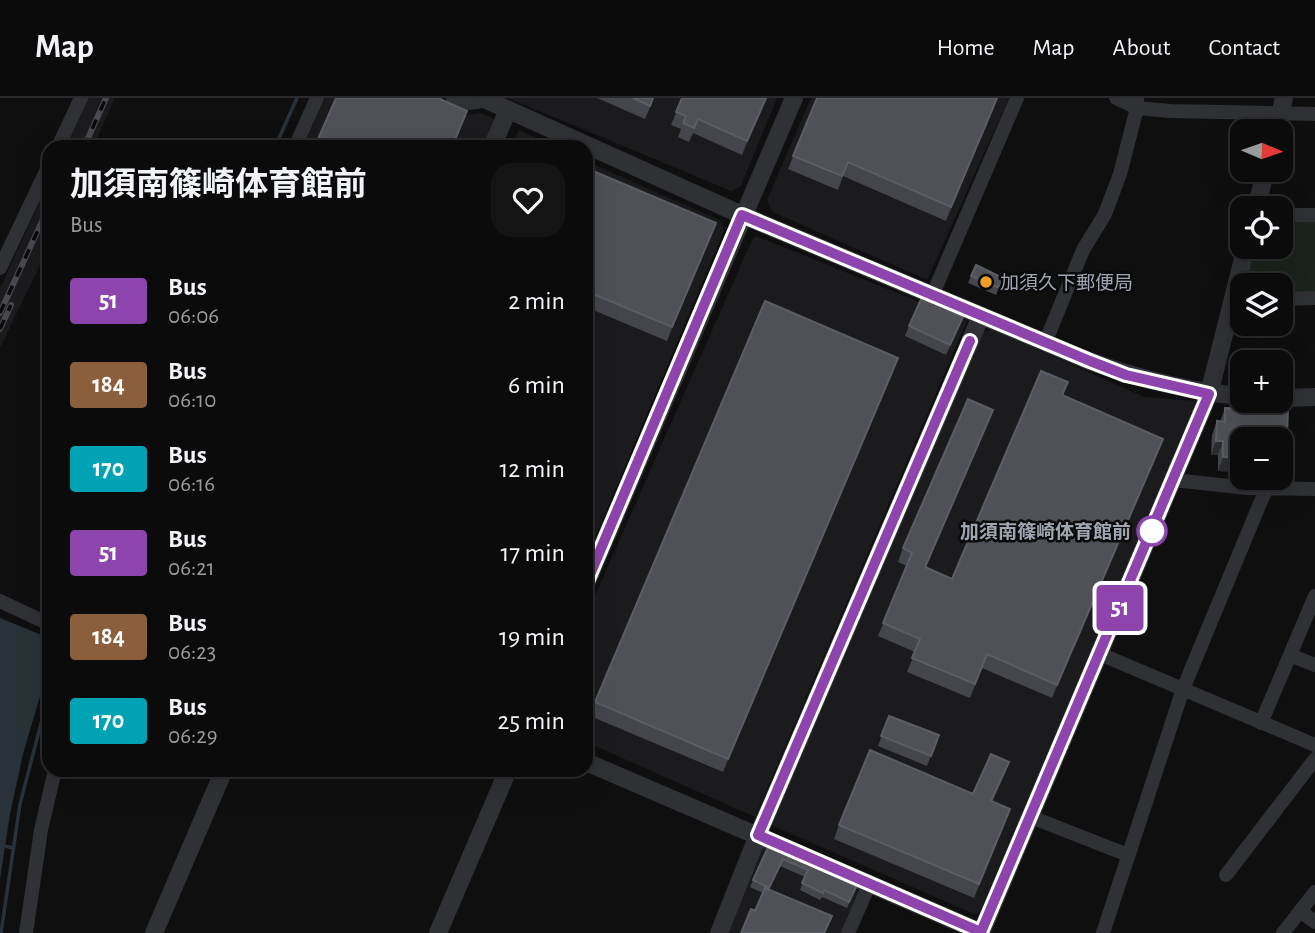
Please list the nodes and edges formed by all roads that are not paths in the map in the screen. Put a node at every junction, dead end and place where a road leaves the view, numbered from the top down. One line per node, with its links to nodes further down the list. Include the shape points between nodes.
1 (81, 98): 13 (street)
2 (317, 98): 14 (street)
3 (453, 98): 4 (street, via 473,104)
4 (480, 98): 10 (street)
5 (794, 98): 19 (street)
6 (1017, 98): 23 (street)
7 (1116, 98): 8 (street)
8 (1137, 103): 9 (street); 28 (street, via 1105,214 1083,250)
9 (1170, 104): 12 (street)
10 (508, 110): 15 (street); 16 (street)
11 (1315, 114): 12 (street)
12 (1280, 115)
13 (61, 140)
14 (298, 140)
15 (495, 140)
16 (575, 140)
17 (593, 148): 19 (street)
18 (42, 179): 22 (street)
19 (742, 215): 23 (street); 38 (street)
20 (1293, 215): 21 (street)
21 (1315, 215)
22 (0, 266)
23 (932, 296): 26 (street)
24 (1315, 298): 25 (street)
25 (1293, 299)
26 (981, 316): 28 (street); 54 (street)
27 (1230, 327): 29 (street)
28 (1045, 343): 29 (street, via 1126,375)
29 (1209, 394): 30 (street); 33 (street)
30 (1230, 395)
31 (1315, 397): 32 (street)
32 (1293, 398)
33 (1174, 480): 34 (street); 42 (street)
34 (1230, 485)
35 (1293, 489): 36 (street)
36 (1315, 489)
37 (1266, 490): 45 (street)
38 (593, 567)
39 (1315, 596): 43 (street)
40 (0, 601): 41 (street)
41 (42, 621)
42 (1100, 654): 45 (street); 53 (street)
43 (1290, 655): 44 (street); 46 (street)
44 (1315, 665)
45 (1183, 689): 46 (street); 55 (street)
46 (1261, 723): 47 (street)
47 (1315, 745)
48 (1315, 759): 56 (street)
49 (593, 765): 54 (street)
50 (53, 777): 61 (street)
51 (221, 777): 62 (street)
52 (505, 777): 63 (street)
53 (1031, 817): 55 (street); 66 (street)
54 (758, 835): 57 (street); 64 (street)
55 (1128, 855): 67 (street)
56 (1226, 876)
57 (870, 883): 65 (street); 66 (street)
58 (1315, 892): 59 (street)
59 (1300, 911): 60 (street); 68 (street)
60 (1315, 922)
61 (26, 933)
62 (154, 933)
63 (438, 933)
64 (719, 933)
65 (849, 933)
66 (982, 933)
67 (1103, 933)
68 (1283, 933)

